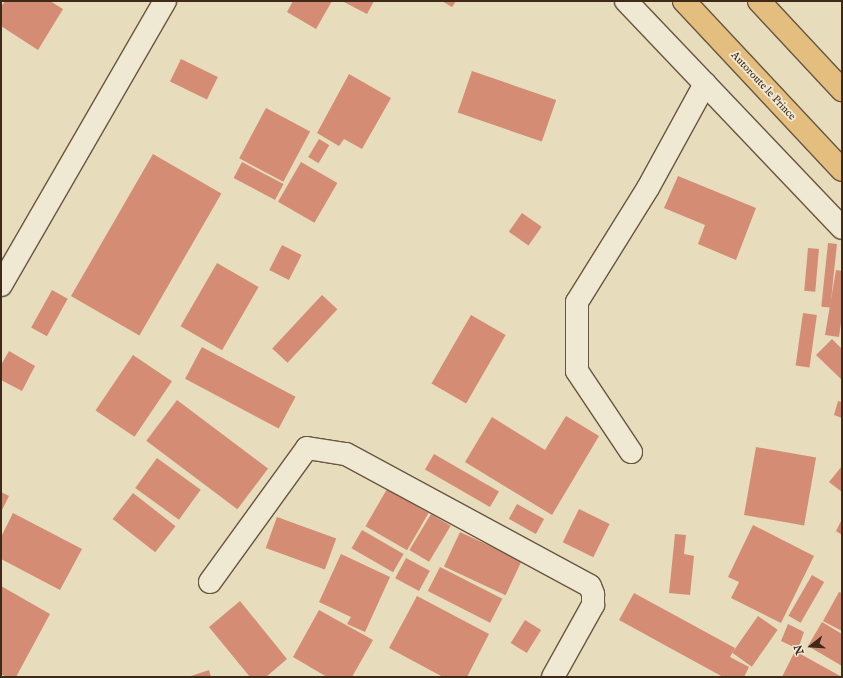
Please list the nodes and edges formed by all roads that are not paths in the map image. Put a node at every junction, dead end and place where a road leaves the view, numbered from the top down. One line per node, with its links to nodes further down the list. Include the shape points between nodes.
1 (165, 1): 9 (street)
2 (626, 1): 5 (street)
3 (684, 1): 7 (main road, Autoroute le Prince)
4 (759, 1): 6 (main road)
5 (705, 84): 8 (street); 10 (street, via 648,188 577,302 577,371)
6 (842, 90)
7 (842, 170)
8 (842, 228)
9 (1, 285)
10 (631, 452)
11 (210, 582): 12 (street, via 307,448 346,454 590,586 594,594 593,605)
12 (553, 677)

